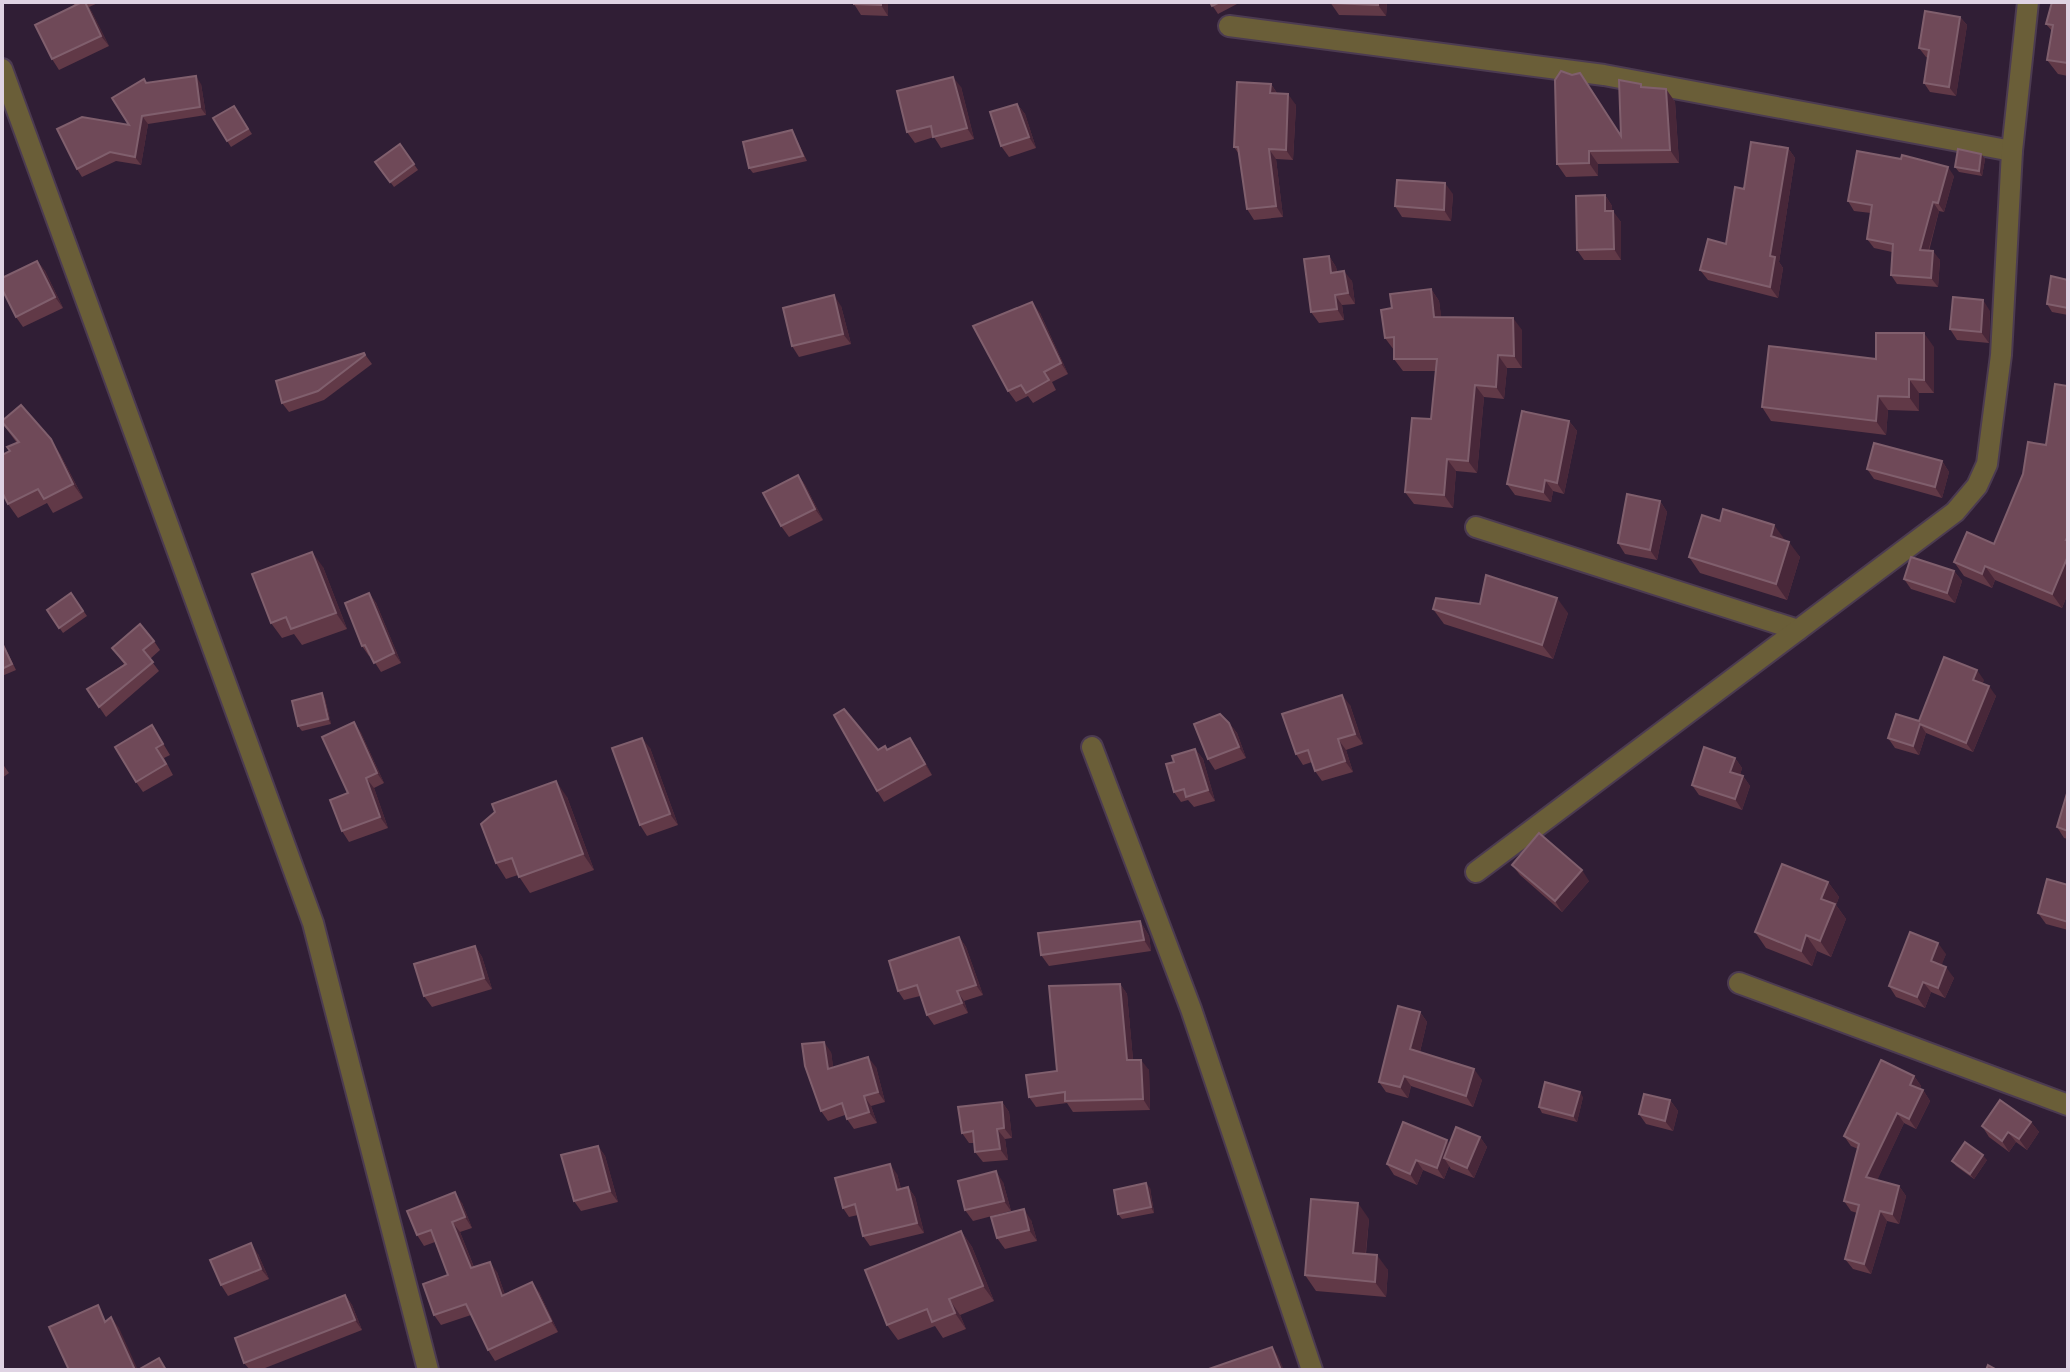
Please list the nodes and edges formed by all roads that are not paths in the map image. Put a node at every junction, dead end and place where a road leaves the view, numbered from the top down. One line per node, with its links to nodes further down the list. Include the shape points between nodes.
1 (2028, 2): 4 (street)
2 (1229, 26): 4 (street, via 1604,75)
3 (2, 69): 11 (street, via 313,923)
4 (2012, 151): 6 (street, via 2001,355 1987,464 1955,512)
5 (1476, 527): 6 (street)
6 (1798, 630): 8 (street)
7 (1092, 747): 12 (street, via 1191,1009)
8 (1476, 872)
9 (1739, 983): 10 (street)
10 (2068, 1105)
11 (428, 1370)
12 (1312, 1370)

